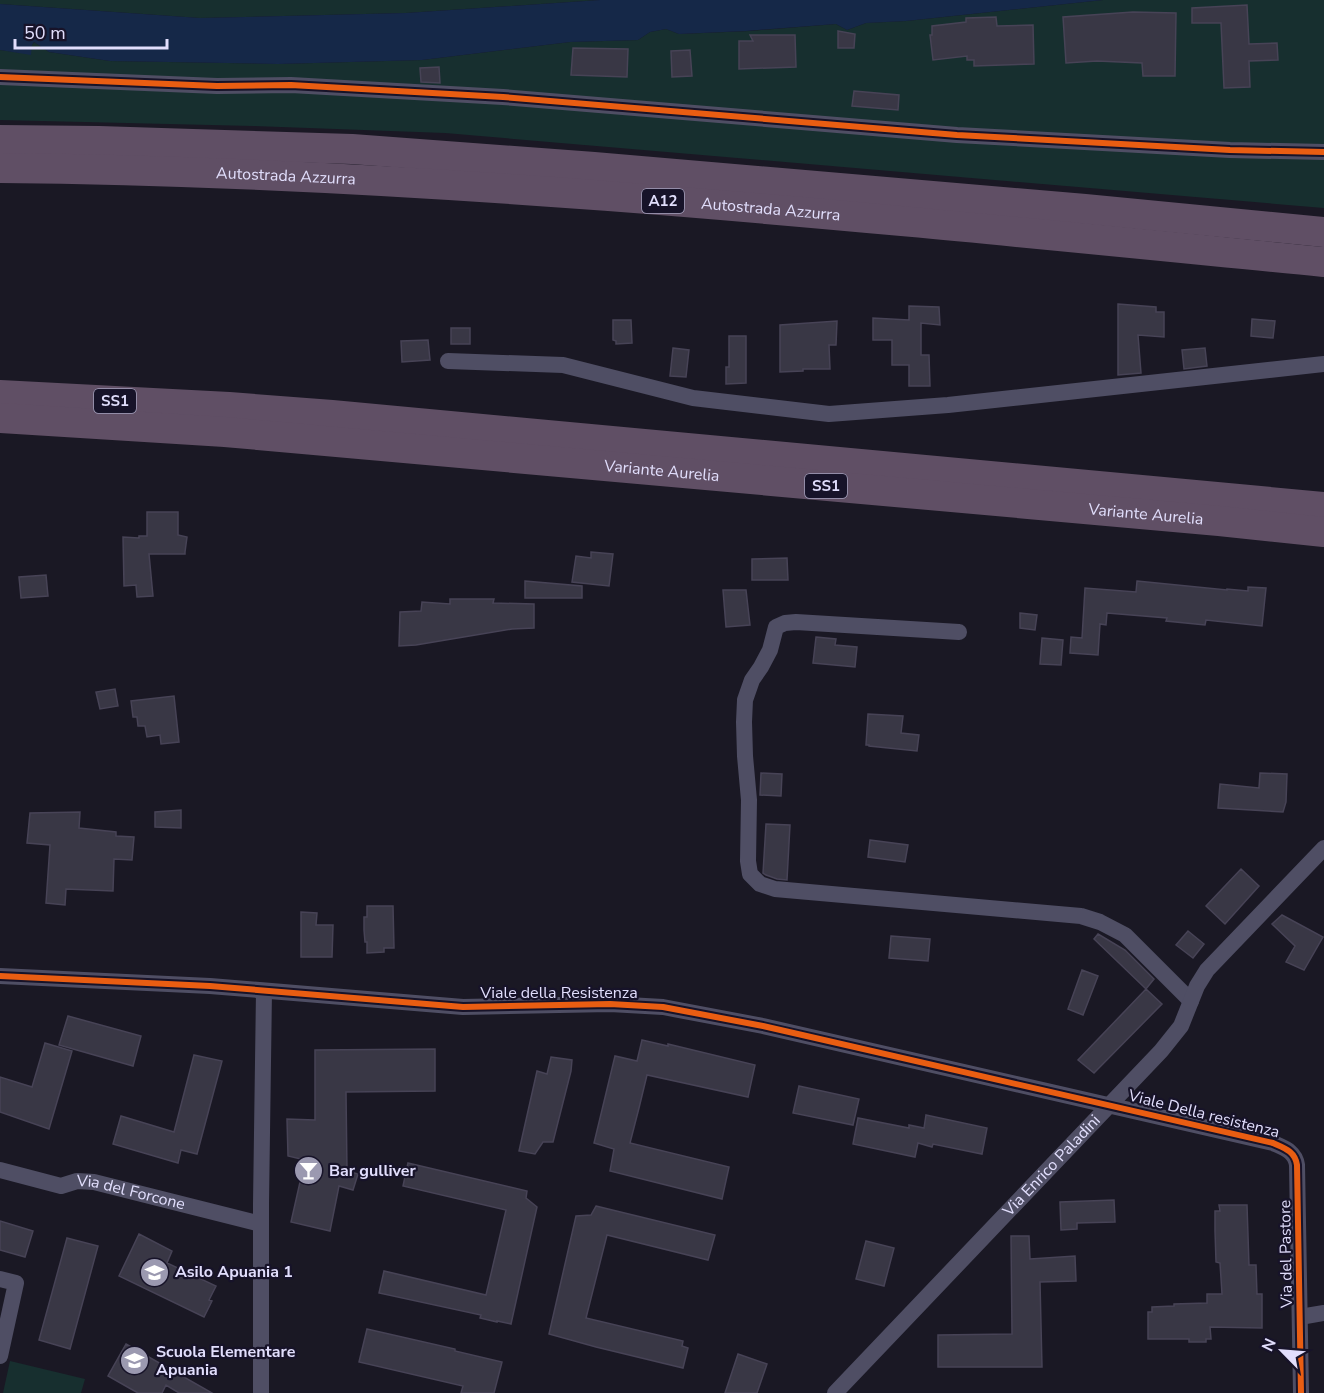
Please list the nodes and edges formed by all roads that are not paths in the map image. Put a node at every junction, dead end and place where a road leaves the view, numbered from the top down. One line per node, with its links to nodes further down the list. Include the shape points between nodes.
1 (0, 77): 3 (street, via 503,97 957,135)
2 (0, 140): 5 (highway, Autostrada Azzurra / A12, via 363,150)
3 (1324, 152)
4 (0, 168): 6 (highway, Autostrada Azzurra / A12, via 347,178 518,189 798,211)
5 (1324, 232)
6 (1324, 262)
7 (448, 362): 8 (street, via 562,365 693,398 830,414)
8 (1324, 364)
9 (0, 395): 11 (highway, Variante Aurelia / SS1)
10 (0, 418): 11 (highway, Variante Aurelia / SS1)
11 (227, 419): 12 (highway, Variante Aurelia / SS1)
12 (329, 428): 13 (highway, Variante Aurelia / SS1); 14 (highway, Variante Aurelia / SS1)
13 (1324, 507)
14 (1324, 532)
15 (959, 632): 19 (street, via 796,622 776,627 770,650 745,700 750,874 760,884 775,889 1081,916 1125,935)
16 (1324, 848): 19 (street, Via Enrico Paladini, via 1207,970)
17 (0, 976): 18 (street, Viale della Resistenza)
18 (264, 991): 20 (street, Viale della Resistenza, via 463,1007 663,1006); 23 (street)
19 (1191, 1001): 20 (street, Via Enrico Paladini, via 1176,1033)
20 (1109, 1105): 22 (street, Viale Della resistenza, via 1284,1147 1296,1161); 29 (street, Via Enrico Paladini)
21 (0, 1170): 23 (street, Via del Forcone, via 61,1186 76,1181 94,1182)
22 (1298, 1186): 26 (street, Via del Pastore)
23 (261, 1224): 28 (street)
24 (0, 1279): 27 (street, via 16,1283)
25 (1324, 1312): 26 (street)
26 (1300, 1317): 30 (street, Via del Pastore)
27 (0, 1356)
28 (261, 1393)
29 (835, 1393)
30 (1301, 1393)

